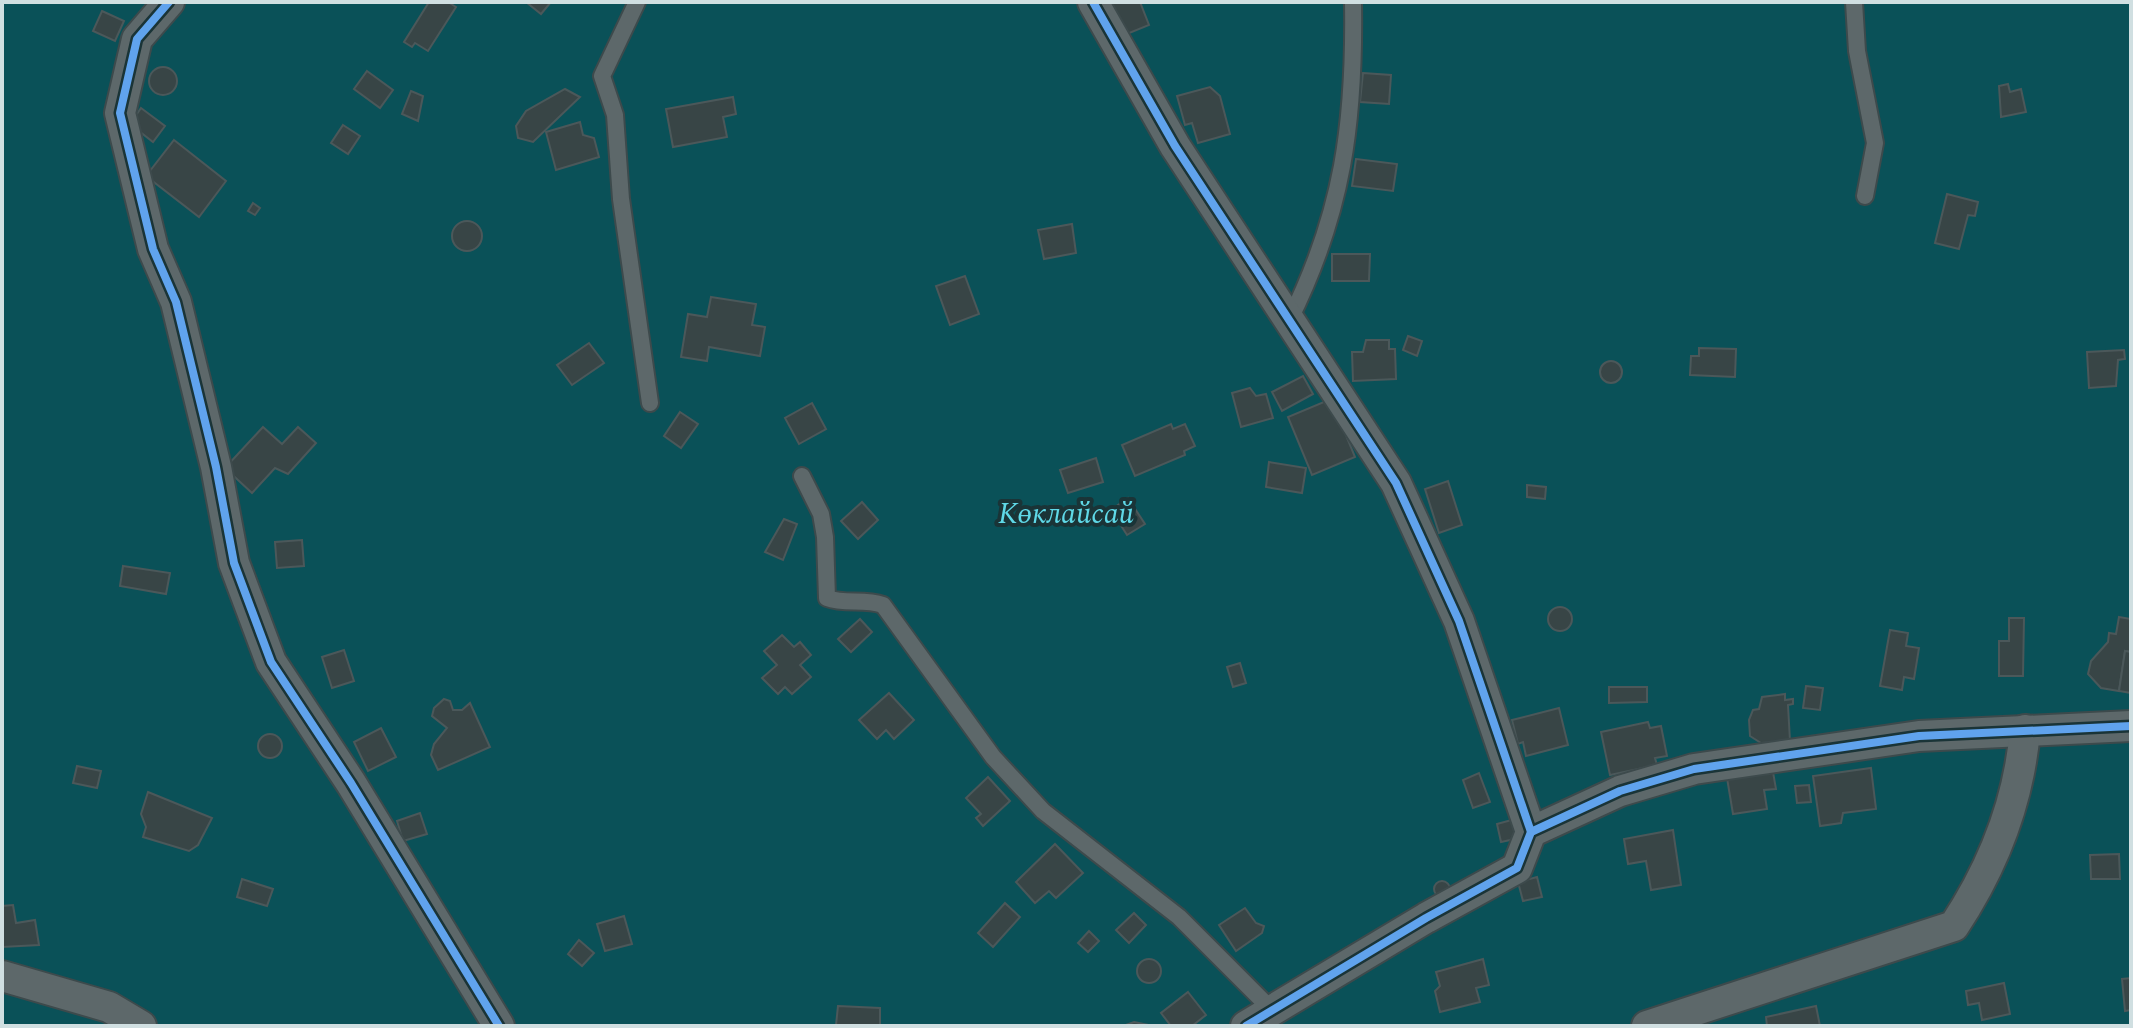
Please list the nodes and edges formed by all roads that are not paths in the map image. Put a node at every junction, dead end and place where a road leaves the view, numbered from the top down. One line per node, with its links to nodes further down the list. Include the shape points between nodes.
1 (169, 2): 16 (street, via 137,39 120,113 153,249 176,302 234,563 271,662)
2 (637, 2): 8 (lane, via 602,76 615,115 621,199)
3 (1093, 2): 7 (street, via 1175,146)
4 (1353, 2): 7 (lane, via 1346,158 1334,210)
5 (1854, 2): 6 (lane, via 1875,143)
6 (1865, 196)
7 (1289, 321): 12 (street, via 1396,483 1459,621)
8 (650, 403)
9 (802, 476): 14 (lane, via 823,526 827,598 883,605 993,757 1043,811 1179,917)
10 (2131, 726): 11 (street)
11 (2025, 730): 12 (street, via 1919,736 1694,769 1620,791); 18 (street, via 2021,777 2007,820 1972,899 1954,926)
12 (1531, 832): 14 (street, via 1517,868)
13 (2, 976): 15 (street, via 109,1007)
14 (1271, 1009): 17 (street)
15 (141, 1026)
16 (499, 1026)
17 (1246, 1026)
18 (1647, 1026)

